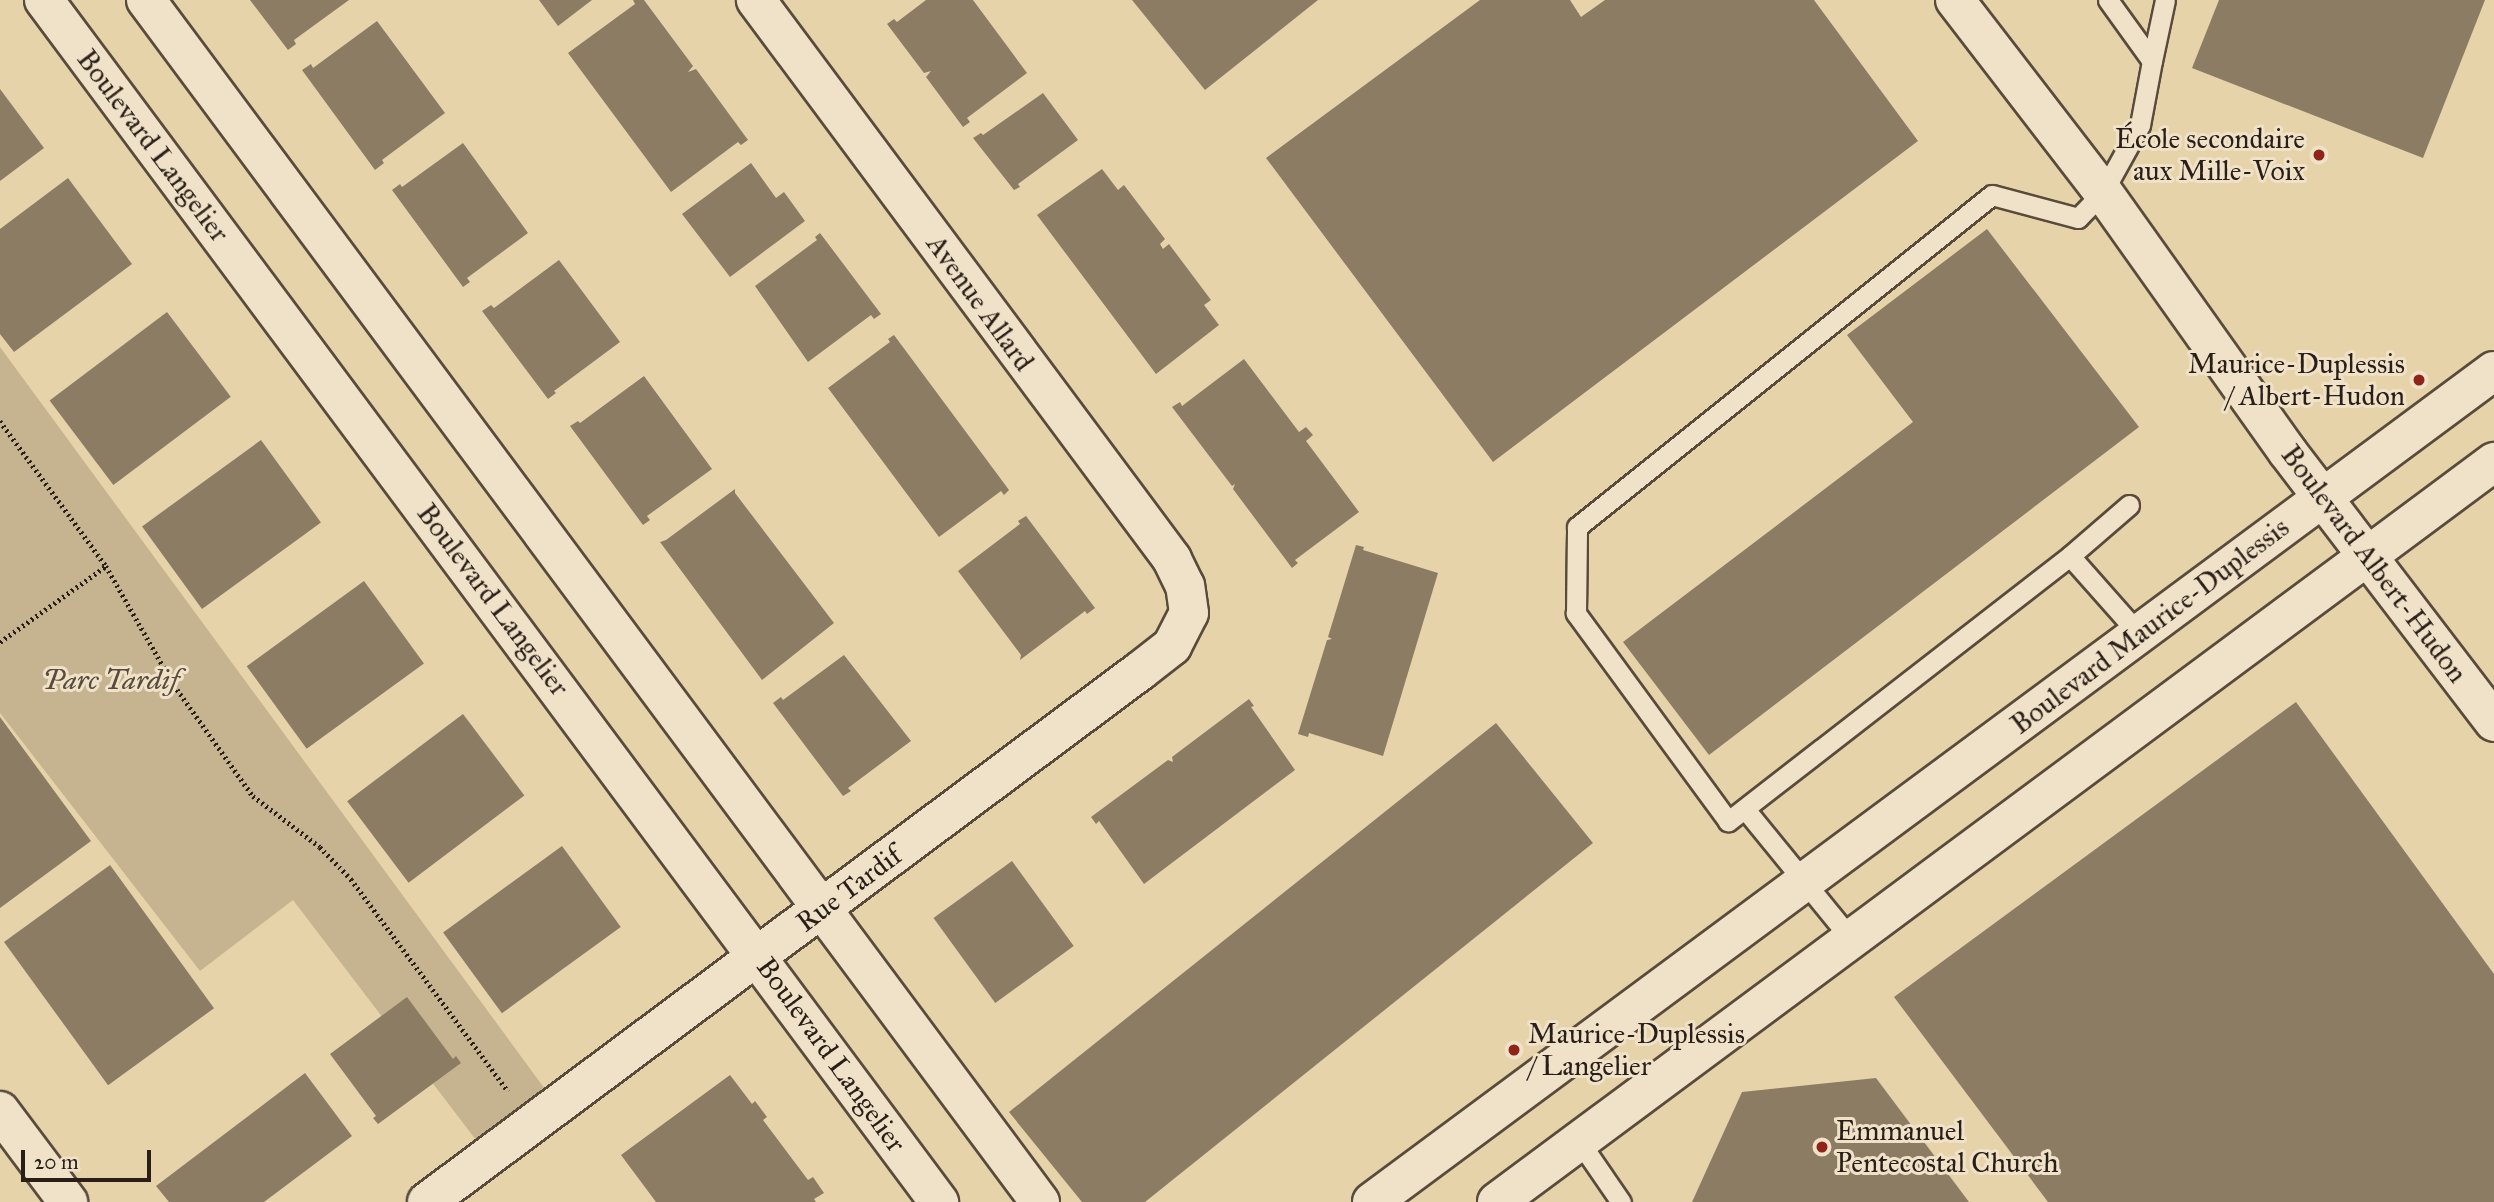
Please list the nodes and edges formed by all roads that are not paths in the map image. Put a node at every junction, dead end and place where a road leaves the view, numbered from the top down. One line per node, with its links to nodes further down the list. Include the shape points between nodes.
1 (44, 0): 22 (street, Boulevard Langelier)
2 (146, 0): 20 (street)
3 (756, 0): 15 (street, Avenue Allard, via 1172,559 1185,586)
4 (1955, 0): 8 (street, Boulevard Albert-Hudon)
5 (2108, 0): 7 (lane)
6 (2165, 0): 7 (lane)
7 (2152, 61): 8 (lane, via 2140,125)
8 (2103, 192): 11 (street, Boulevard Albert-Hudon); 18 (lane, via 2078,218 1992,195 1577,527 1576,613 1728,821)
9 (2494, 371): 11 (street, Boulevard Maurice-Duplessis)
10 (2494, 462): 13 (street)
11 (2324, 498): 13 (street, Boulevard Albert-Hudon); 16 (street, Boulevard Maurice-Duplessis)
12 (2129, 505): 14 (lane)
13 (2366, 555): 17 (street, Boulevard Albert-Hudon); 21 (street)
14 (2070, 556): 16 (lane); 18 (lane)
15 (1189, 613): 20 (street, Rue Tardif, via 1172,646 1151,663)
16 (2139, 634): 19 (street, Boulevard Maurice-Duplessis)
17 (2494, 722)
18 (1745, 809): 19 (lane)
19 (1806, 881): 21 (lane); 29 (street, Boulevard Maurice-Duplessis)
20 (821, 909): 22 (street, Rue Tardif); 28 (street)
21 (1851, 939): 24 (street)
22 (758, 956): 26 (street, Rue Tardif); 27 (street, Boulevard Langelier)
23 (0, 1111): 25 (street)
24 (1578, 1141): 30 (street); 31 (lane)
25 (68, 1202)
26 (427, 1202)
27 (939, 1202)
28 (1040, 1202)
29 (1372, 1202)
30 (1497, 1202)
31 (1621, 1202)

